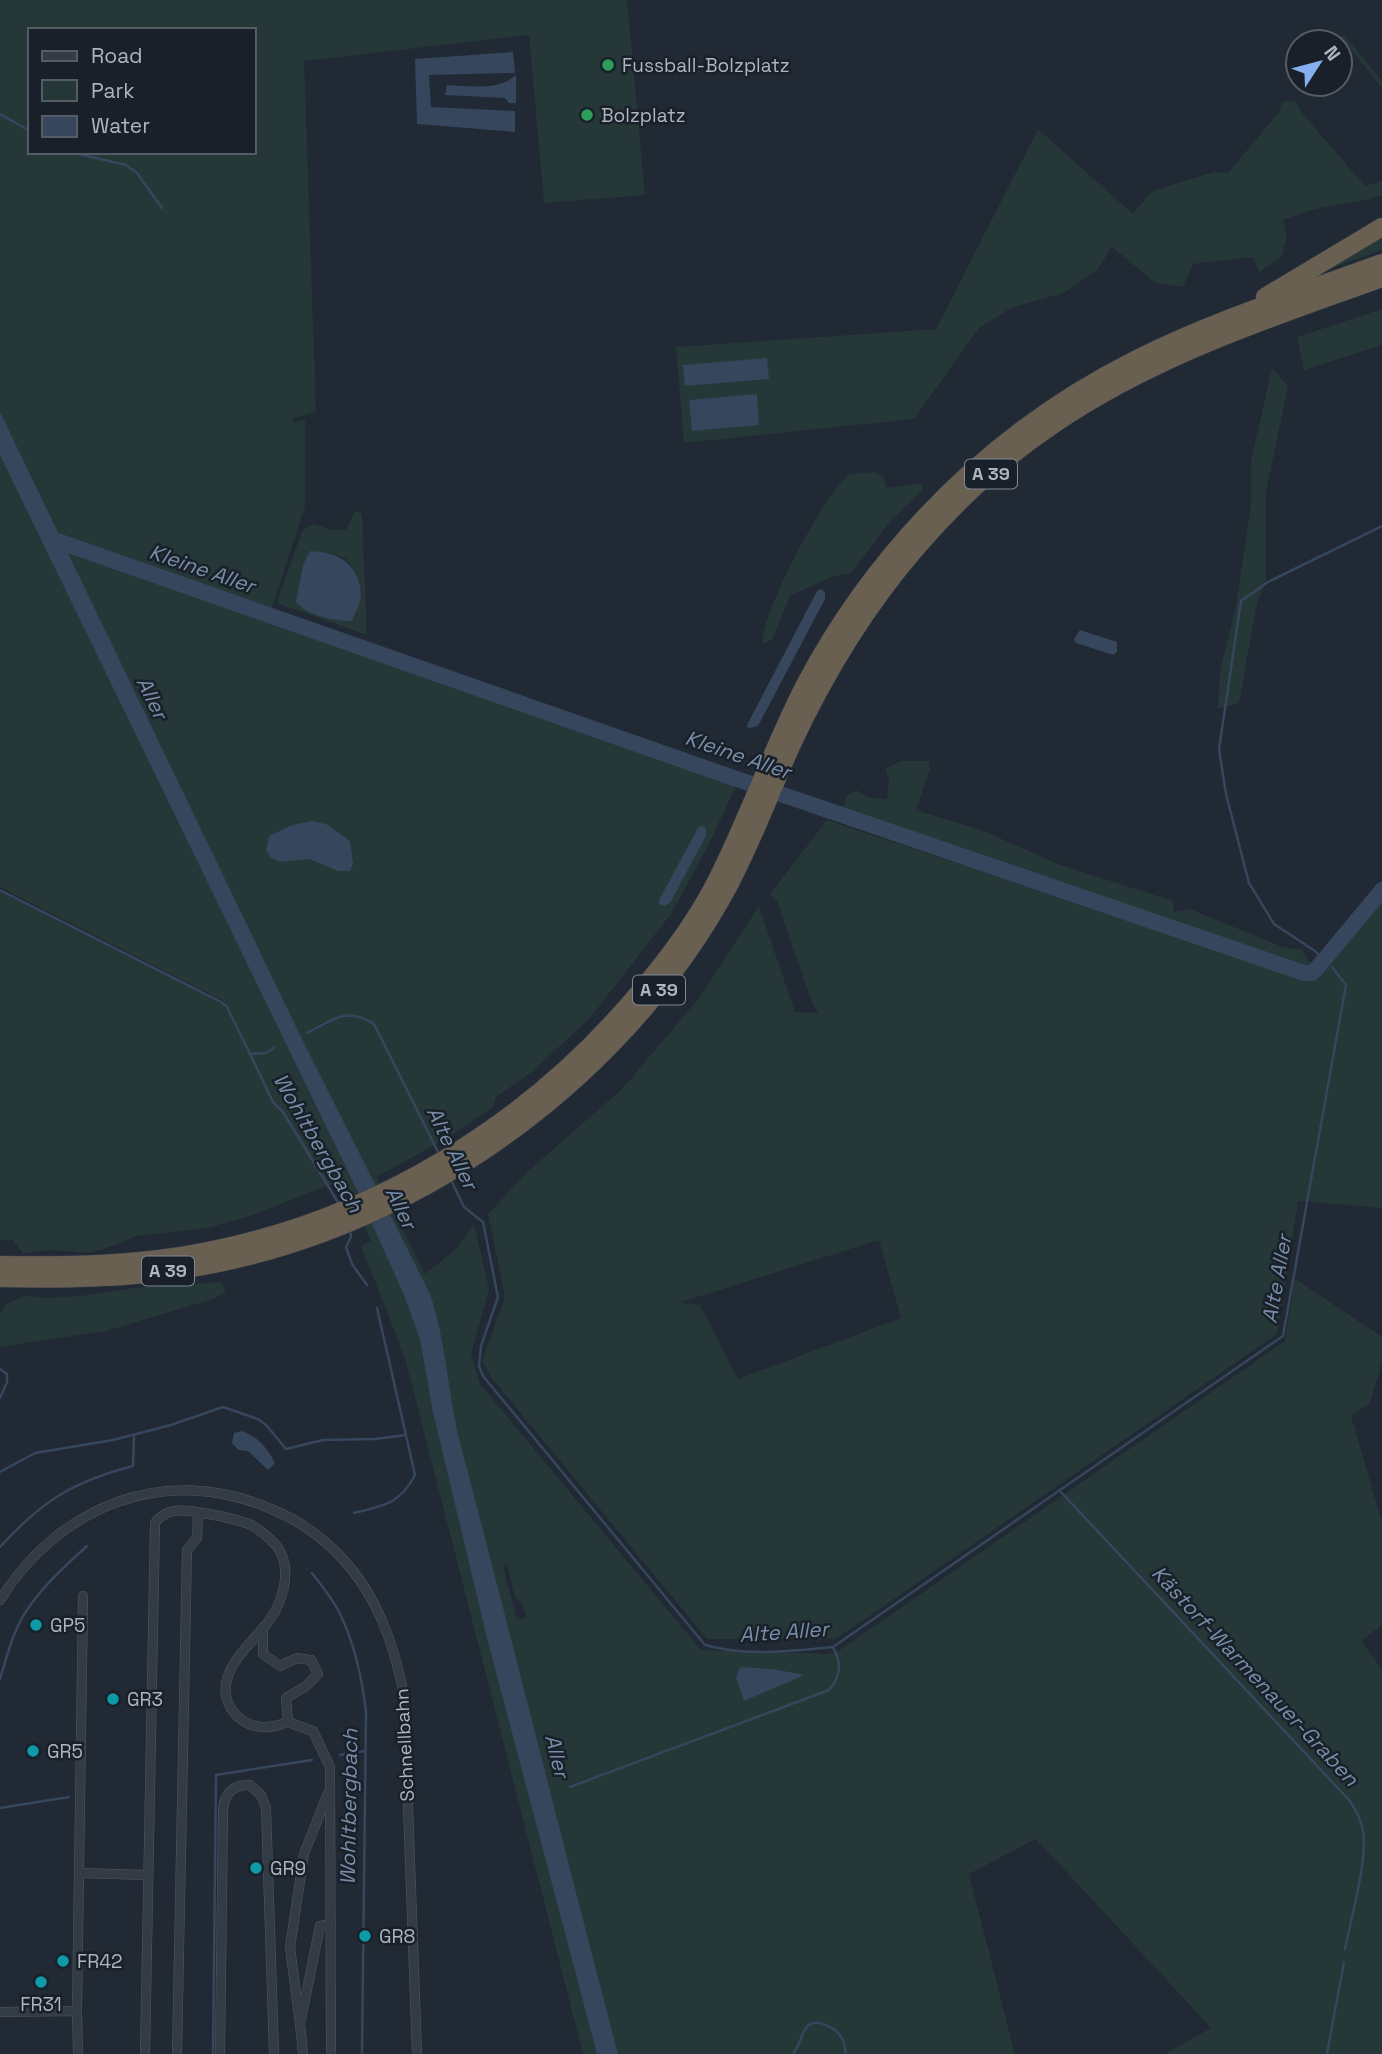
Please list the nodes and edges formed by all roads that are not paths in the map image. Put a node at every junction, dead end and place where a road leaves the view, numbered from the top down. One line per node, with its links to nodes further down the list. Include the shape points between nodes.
1 (1382, 227): 4 (highway)
2 (1382, 263): 4 (highway, A 39)
3 (1382, 278): 5 (highway, A 39, via 1223,336 1144,372 1051,425 1013,454 962,499 889,580 838,654)
4 (1225, 320): 5 (highway, A 39, via 1085,387 1016,435 951,491 909,535 843,621 805,685)
5 (784, 746): 6 (highway, A 39, via 749,826 692,923 607,1032 521,1116)
6 (329, 1223): 7 (highway, A 39, via 156,1259); 8 (highway, A 39, via 272,1250 148,1274)
7 (0, 1265)
8 (0, 1278)
9 (198, 1513): 12 (street, via 253,1526 278,1547 284,1588 273,1617); 18 (street, via 175,1510 155,1523); 25 (street, via 197,1538 187,1550)
10 (83, 1596): 17 (street)
11 (0, 1600): 30 (street, Schnellbahn, via 32,1557 74,1522 121,1500 155,1492 223,1493 253,1501 301,1523 343,1559 376,1606 404,1695)
12 (263, 1628): 13 (street); 14 (street)
13 (244, 1651): 14 (street); 15 (street, via 226,1679 227,1702 234,1715 260,1727)
14 (262, 1654): 15 (street, via 280,1666 297,1658 312,1660 318,1674 286,1698)
15 (288, 1722): 16 (street, via 313,1731 331,1767)
16 (331, 1786): 19 (street); 22 (street, via 304,1854 290,1947)
17 (79, 1873): 18 (street); 20 (street)
18 (148, 1875): 24 (street)
19 (331, 1924): 22 (street, via 320,1926); 29 (street)
20 (77, 2011): 21 (street); 23 (street)
21 (1, 2012)
22 (300, 2024): 28 (street)
23 (78, 2054)
24 (145, 2054)
25 (177, 2054)
26 (220, 2054): 27 (street, via 223,1810 224,1800 239,1784 250,1785 266,1808)
27 (274, 2054)
28 (303, 2054)
29 (331, 2054)
30 (418, 2054)

